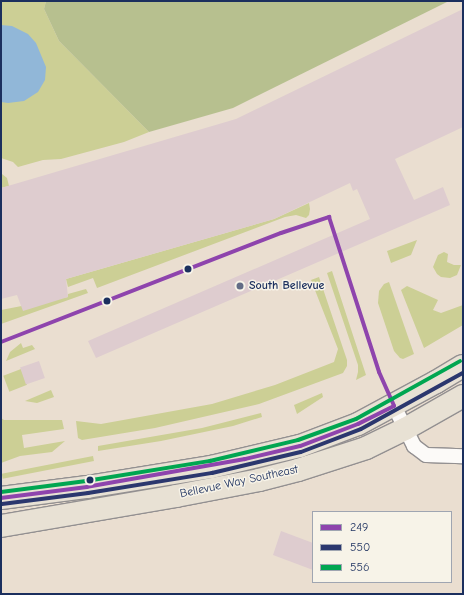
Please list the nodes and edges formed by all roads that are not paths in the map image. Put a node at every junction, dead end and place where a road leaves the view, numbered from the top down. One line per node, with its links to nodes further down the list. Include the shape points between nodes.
1 (463, 366): 3 (main road, Bellevue Way Southeast)
2 (463, 396): 4 (main road, Bellevue Way Southeast)
3 (394, 406): 4 (street); 6 (main road, Bellevue Way Southeast, via 358,424 300,446 246,459 87,487)
4 (405, 429): 5 (street, via 414,446 426,455); 7 (main road, Bellevue Way Southeast, via 366,448 259,480)
5 (463, 456)
6 (1, 498)
7 (1, 526)

